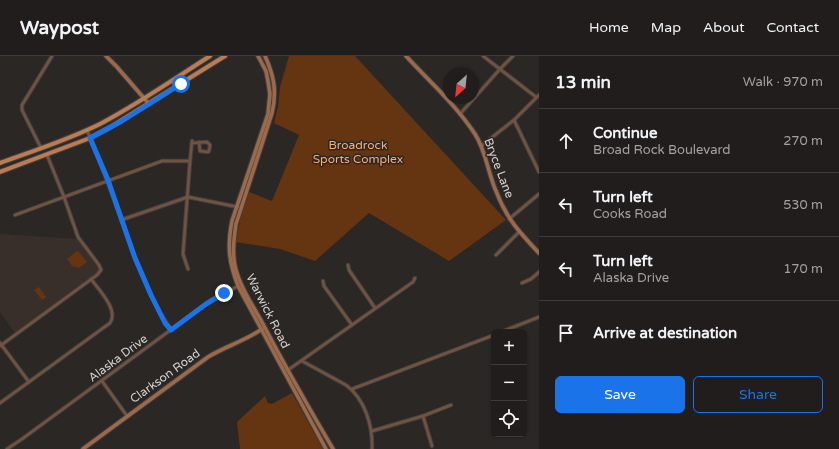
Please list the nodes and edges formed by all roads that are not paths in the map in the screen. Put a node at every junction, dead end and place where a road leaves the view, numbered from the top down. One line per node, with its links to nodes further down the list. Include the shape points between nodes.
1 (52, 56): 21 (street, via 22,105 22,110)
2 (106, 56): 13 (main road)
3 (225, 56): 14 (main road)
4 (258, 56): 31 (main road, Warwick Road, via 268,81 268,114)
5 (265, 56): 32 (main road, Warwick Road, via 274,78 274,103)
6 (406, 56): 15 (main road, Bryce Lane)
7 (483, 56): 10 (street)
8 (513, 56): 10 (street)
9 (207, 57): 13 (main road)
10 (500, 69): 12 (street); 15 (street)
11 (539, 94): 12 (street)
12 (536, 97): 16 (street)
13 (144, 98): 14 (main road); 17 (main road)
14 (150, 104): 18 (main road)
15 (460, 114): 20 (main road, Bryce Lane)
16 (514, 120): 20 (street); 26 (street)
17 (87, 130): 18 (street); 21 (main road)
18 (90, 138): 22 (main road); 27 (street)
19 (199, 142): 19 (street, via 210,143 210,151 200,151); 23 (street, via 192,142)
20 (481, 146): 34 (main road, Bryce Lane, via 496,191)
21 (41, 148): 24 (main road)
22 (47, 155): 25 (main road); 29 (street)
23 (190, 162): 27 (street, via 162,160); 30 (street)
24 (0, 163)
25 (0, 172)
26 (539, 172)
27 (108, 180): 29 (street); 35 (street)
28 (539, 194): 34 (street)
29 (64, 197): 33 (street); 43 (street, via 79,238 101,270)
30 (188, 197): 31 (street); 35 (street); 40 (street, via 183,254)
31 (237, 207): 32 (street); 46 (main road, Warwick Road, via 229,234 229,254 231,266)
32 (241, 208): 46 (main road, Warwick Road, via 234,236)
33 (15, 215)
34 (509, 219): 36 (main road, Bryce Lane)
35 (121, 220): 52 (street, via 151,295)
36 (519, 232): 37 (main road, Bryce Lane); 38 (street)
37 (539, 253)
38 (496, 255)
39 (348, 265): 47 (street)
40 (188, 268)
41 (539, 272): 45 (street)
42 (415, 278): 47 (street)
43 (91, 279): 54 (street); 58 (street, via 112,309 110,323)
44 (323, 281): 49 (street)
45 (522, 283)
46 (240, 285): 50 (main road, Warwick Road); 52 (street, Alaska Drive, via 206,304)
47 (376, 308): 49 (street)
48 (539, 317): 51 (street)
49 (352, 325): 55 (street)
50 (263, 329): 56 (main road, Warwick Road); 62 (main road, Clarkson Road, via 208,357)
51 (509, 329)
52 (171, 330): 57 (street, Alaska Drive)
53 (491, 336): 59 (street)
54 (0, 345): 58 (street)
55 (302, 361): 56 (street); 59 (street)
56 (286, 372): 68 (main road, Warwick Road); 69 (main road, Warwick Road)
57 (102, 381): 62 (street); 66 (street, Alaska Drive)
58 (29, 382): 60 (street)
59 (352, 389): 64 (street, via 362,404)
60 (0, 403)
61 (451, 405): 63 (street)
62 (127, 416): 67 (main road, Clarkson Road)
63 (423, 416): 64 (street); 65 (street)
64 (372, 431): 70 (street)
65 (432, 446)
66 (7, 449)
67 (83, 449)
68 (326, 449)
69 (333, 449)
70 (372, 449)

